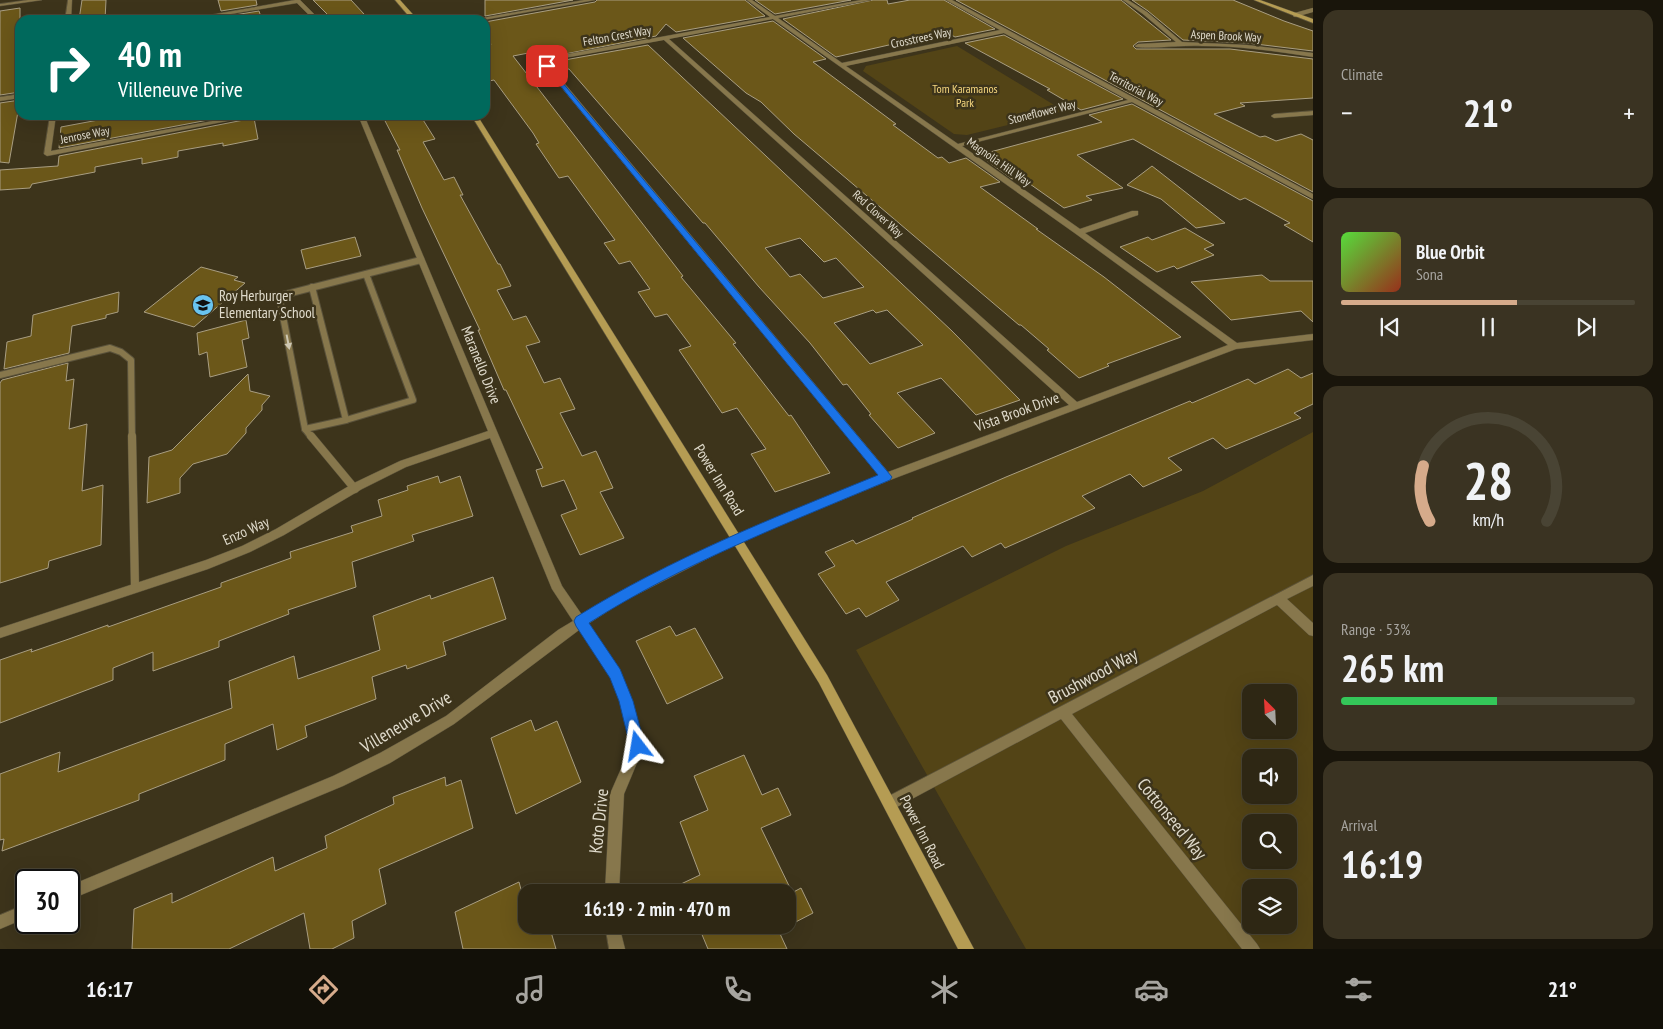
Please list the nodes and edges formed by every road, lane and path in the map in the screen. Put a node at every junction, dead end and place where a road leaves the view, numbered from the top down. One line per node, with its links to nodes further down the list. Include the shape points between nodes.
1 (40, 0): 11 (street)
2 (70, 0): 13 (street)
3 (298, 0): 14 (street); 15 (street)
4 (398, 0): 16 (main road)
5 (593, 0): 18 (street)
6 (749, 0): 19 (street, Magnolia Hill Way)
7 (869, 0): 19 (street)
8 (948, 0): 21 (street, Territorial Way)
9 (1125, 0): 23 (street)
10 (1256, 0): 17 (main road)
11 (0, 6)
12 (1313, 10): 17 (lane)
13 (68, 15)
14 (218, 15)
15 (312, 15)
16 (411, 15)
17 (1295, 15): 20 (main road)
18 (490, 17)
19 (773, 17): 22 (street, Felton Crest Way); 26 (street, Magnolia Hill Way)
20 (1313, 21)
21 (1004, 31): 26 (street, Crosstrees Way); 29 (street, Territorial Way)
22 (665, 38): 46 (street, Red Clover Way); 50 (street, Felton Crest Way, via 557,58 547,66)
23 (1180, 44): 24 (street, Aspen Brook Way); 25 (street, Aspen Brook Way, via 1242,46)
24 (1138, 46)
25 (1313, 55)
26 (841, 65): 36 (street, Magnolia Hill Way)
27 (15, 97): 28 (street)
28 (0, 99)
29 (1133, 100): 36 (street, Stoneflower Way); 37 (street, Territorial Way)
30 (1313, 113): 31 (street)
31 (1274, 116)
32 (52, 120): 33 (street, Jenrose Way, via 47,154)
33 (228, 120)
34 (363, 120): 40 (street, Maranello Drive)
35 (477, 120): 52 (main road, Power Inn Road)
36 (956, 146): 39 (street, Magnolia Hill Way)
37 (1313, 197)
38 (1135, 213): 39 (street)
39 (1079, 232): 44 (street, Magnolia Hill Way)
40 (421, 260): 41 (lane); 49 (street, Maranello Drive)
41 (366, 274): 42 (lane); 47 (lane, via 413,400)
42 (312, 287): 47 (lane); 48 (lane, one-way to 48, via 279,296)
43 (1313, 337): 44 (street, Vista Brook Drive)
44 (1235, 346): 46 (street, Vista Brook Drive)
45 (0, 375): 54 (lane, via 110,348 131,360)
46 (1076, 406): 50 (street, Vista Brook Drive)
47 (346, 420): 48 (lane)
48 (306, 429): 51 (lane)
49 (493, 433): 51 (street, Enzo Way, via 403,464); 56 (street, Maranello Drive, via 558,589)
50 (886, 477): 52 (street, Vista Brook Drive)
51 (354, 488): 54 (street, Enzo Way, via 246,549)
52 (738, 538): 56 (street, Villeneuve Drive, via 618,598); 60 (main road, Power Inn Road, via 823,679)
53 (1313, 580): 55 (street, Brushwood Way)
54 (135, 588): 58 (street, Enzo Way)
55 (1278, 598): 57 (street); 59 (street, Brushwood Way)
56 (580, 621): 61 (street, Koto Drive, via 615,674 638,746 617,794); 62 (street, Villeneuve Drive, via 450,720 385,758 338,781)
57 (1313, 630)
58 (0, 633)
59 (1063, 712): 60 (street, Brushwood Way); 68 (street, Cottonseed Way)
60 (890, 803): 67 (main road, Power Inn Road)
61 (612, 884)
62 (80, 888)
63 (15, 916): 64 (street)
64 (0, 922)
65 (614, 934): 66 (street)
66 (617, 949)
67 (966, 949)
68 (1252, 949)

